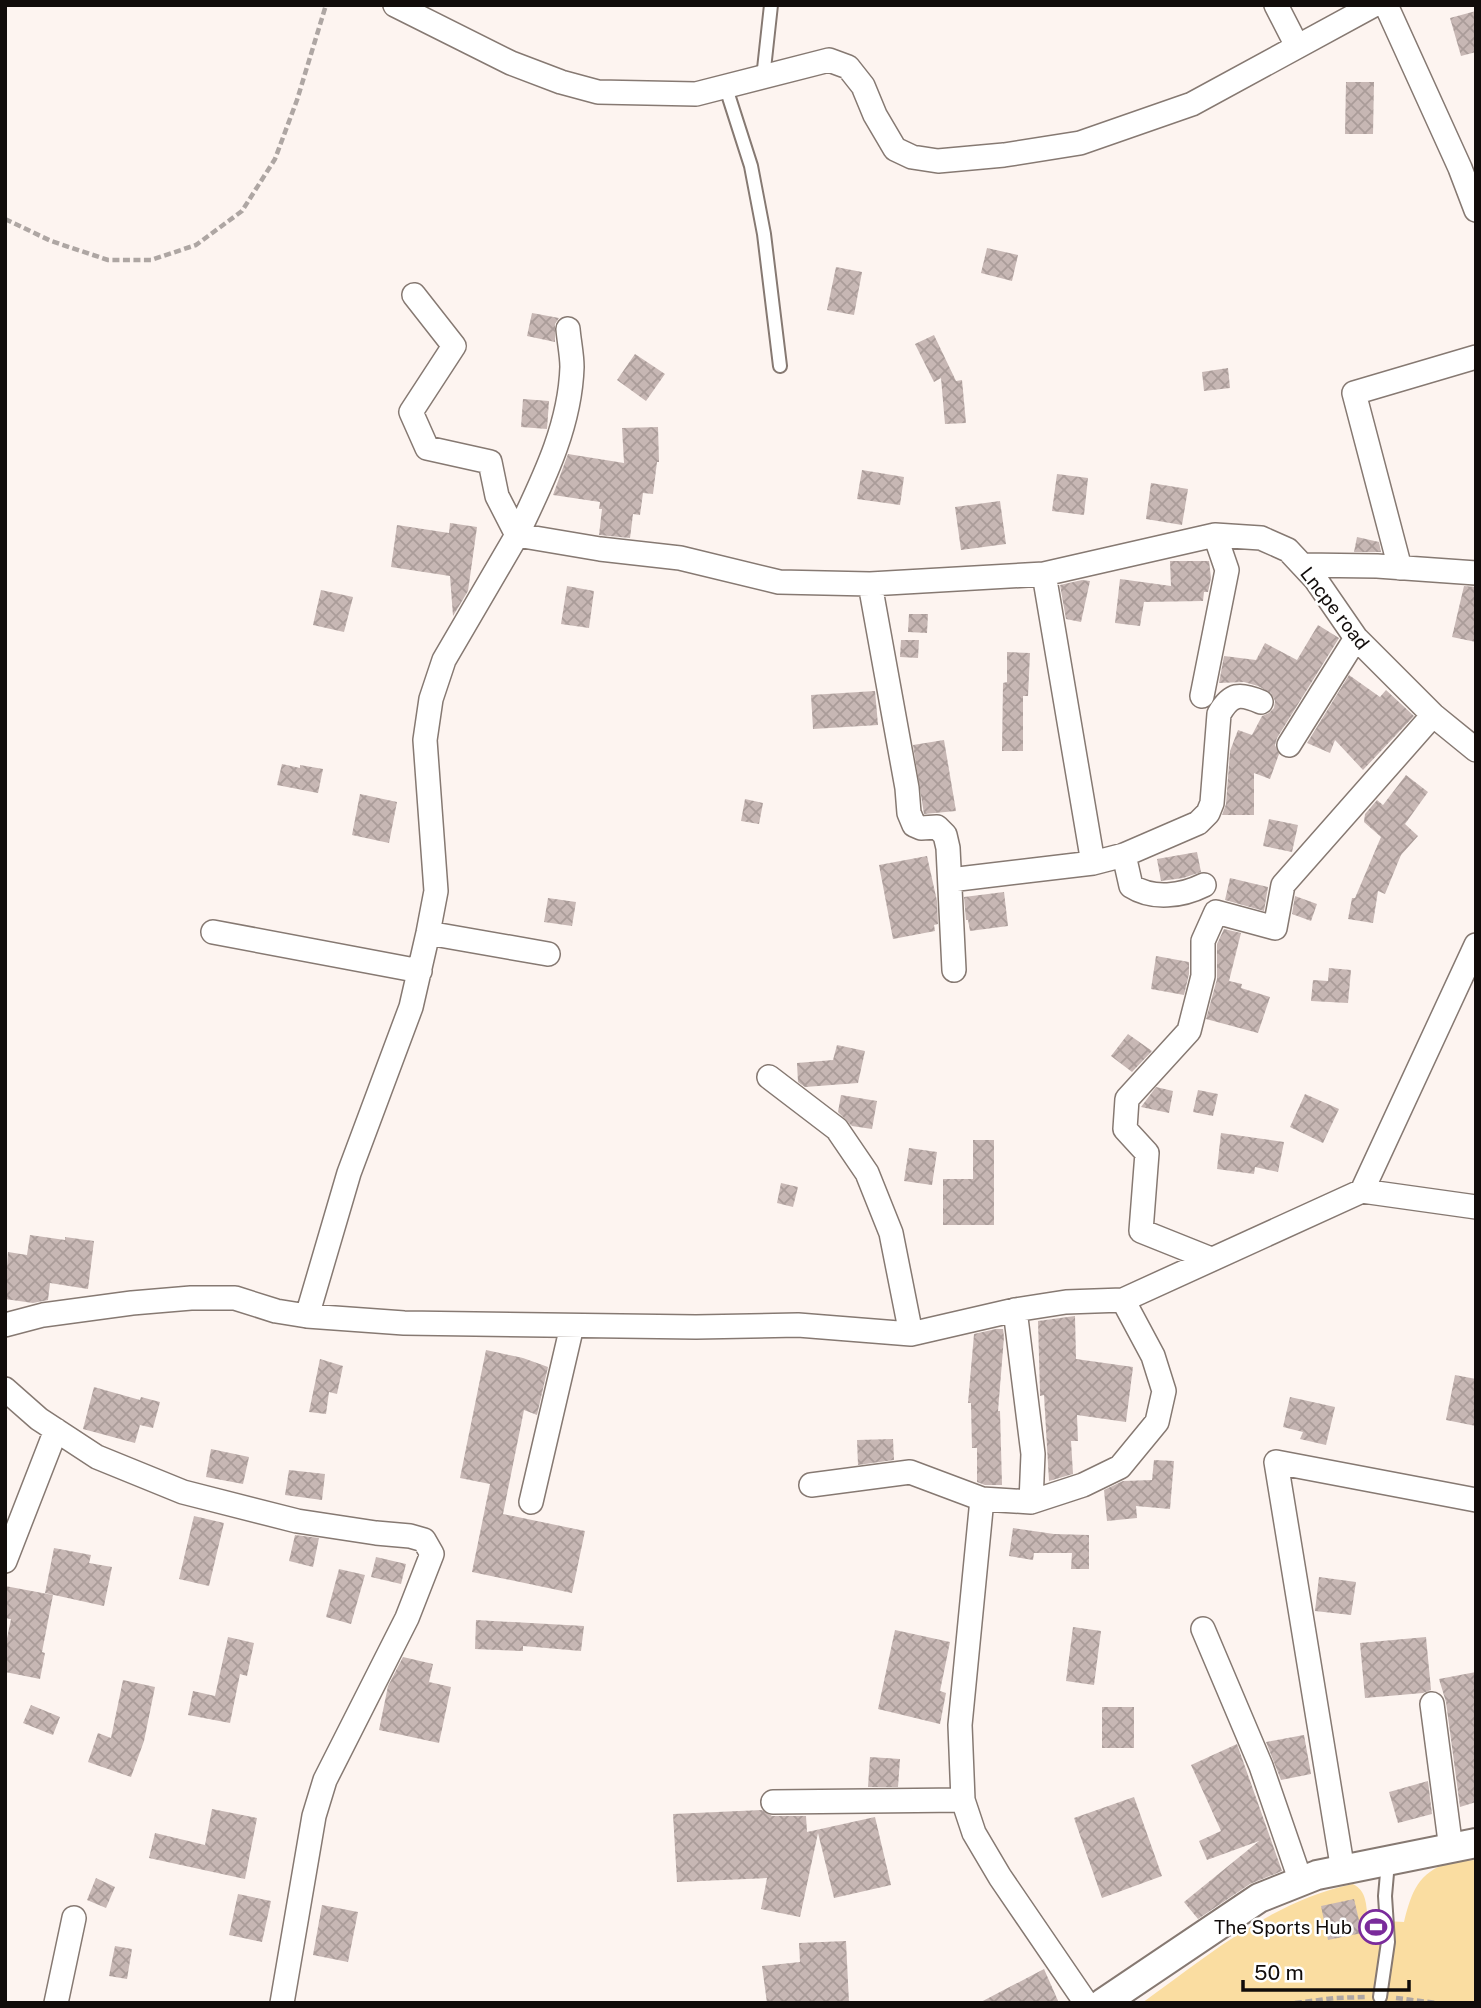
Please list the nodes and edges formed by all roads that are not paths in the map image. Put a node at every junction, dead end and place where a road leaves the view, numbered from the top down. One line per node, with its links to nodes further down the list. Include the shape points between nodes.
1 (395, 5): 8 (street, via 511,63 598,92 665,95)
2 (771, 5): 7 (lane)
3 (1276, 5): 6 (street)
4 (1374, 5): 6 (street)
5 (1385, 5): 9 (street)
6 (1297, 46): 7 (street, via 1192,104 1080,143 938,161 895,149 863,86 848,67 829,60)
7 (763, 78): 8 (street)
8 (726, 88): 13 (lane, via 751,166)
9 (1476, 210)
10 (414, 296): 14 (street, via 454,346 411,412 427,448 490,462 497,496)
11 (568, 329): 14 (street, via 572,365 562,429)
12 (1476, 357): 17 (street, via 1354,393)
13 (780, 366)
14 (517, 535): 20 (street, Lncpe road, via 680,558 779,582); 32 (street, via 444,660 431,699 425,740 436,891)
15 (1215, 535): 16 (street, Lncpe road, via 1261,538 1287,550); 19 (street, Lncpe road); 22 (street, via 1227,570)
16 (1302, 565): 17 (street); 21 (street, Lncpe road)
17 (1400, 568): 18 (street)
18 (1476, 573)
19 (1044, 574): 20 (street, Lncpe road); 28 (street)
20 (870, 584): 29 (street, via 909,813 914,825 937,827 945,835)
21 (1356, 638): 24 (street, Lncpe road); 25 (street)
22 (1202, 696)
23 (1261, 702): 27 (street, via 1235,697 1219,714 1208,813 1198,822)
24 (1433, 715): 26 (street, Lncpe road); 40 (street, via 1283,884 1276,928 1216,912 1203,941 1203,976 1189,1031 1127,1099 1125,1129 1147,1153 1141,1231)
25 (1289, 745)
26 (1476, 750)
27 (1124, 855): 28 (street); 30 (street, via 1131,887 1139,891 1186,894)
28 (1093, 863): 29 (street)
29 (950, 880): 35 (street)
30 (1204, 885)
31 (213, 932): 36 (street)
32 (428, 933): 34 (street); 36 (street)
33 (1476, 945): 38 (street)
34 (548, 954)
35 (954, 970)
36 (420, 971): 43 (street, via 349,1173)
37 (769, 1077): 46 (street, via 837,1129 867,1173 891,1233)
38 (1362, 1191): 39 (street); 40 (street)
39 (1476, 1207)
40 (1211, 1259): 41 (street)
41 (1123, 1300): 42 (street); 53 (street, via 1153,1356 1164,1391 1157,1422 1120,1467)
42 (1015, 1310): 46 (street); 53 (street, via 1033,1454)
43 (307, 1316): 44 (street, via 234,1298 191,1298 43,1315); 45 (street, via 404,1324)
44 (5, 1325)
45 (572, 1325): 46 (street, via 798,1325); 52 (street)
46 (911, 1334)
47 (5, 1389): 48 (street)
48 (56, 1430): 54 (street); 66 (street, via 97,1457 183,1492 297,1521 410,1536 424,1541 432,1554 407,1618 325,1780 314,1816)
49 (811, 1485): 50 (street, via 910,1472)
50 (982, 1499): 53 (street); 57 (street, via 960,1725)
51 (1476, 1500): 61 (street, via 1276,1462)
52 (531, 1502)
53 (1031, 1502)
54 (5, 1561)
55 (1203, 1629): 62 (street, via 1261,1766)
56 (1432, 1704): 59 (street)
57 (963, 1800): 58 (street); 67 (street, via 974,1833 1000,1877)
58 (773, 1802)
59 (1463, 1846): 60 (street)
60 (1388, 1862): 61 (street); 64 (lane, via 1388,1942)
61 (1343, 1871): 62 (street)
62 (1301, 1882): 68 (street, via 1259,1898)
63 (74, 1918): 65 (street)
64 (1380, 1997)
65 (56, 2003)
66 (282, 2003)
67 (1086, 2003)
68 (1103, 2003)

